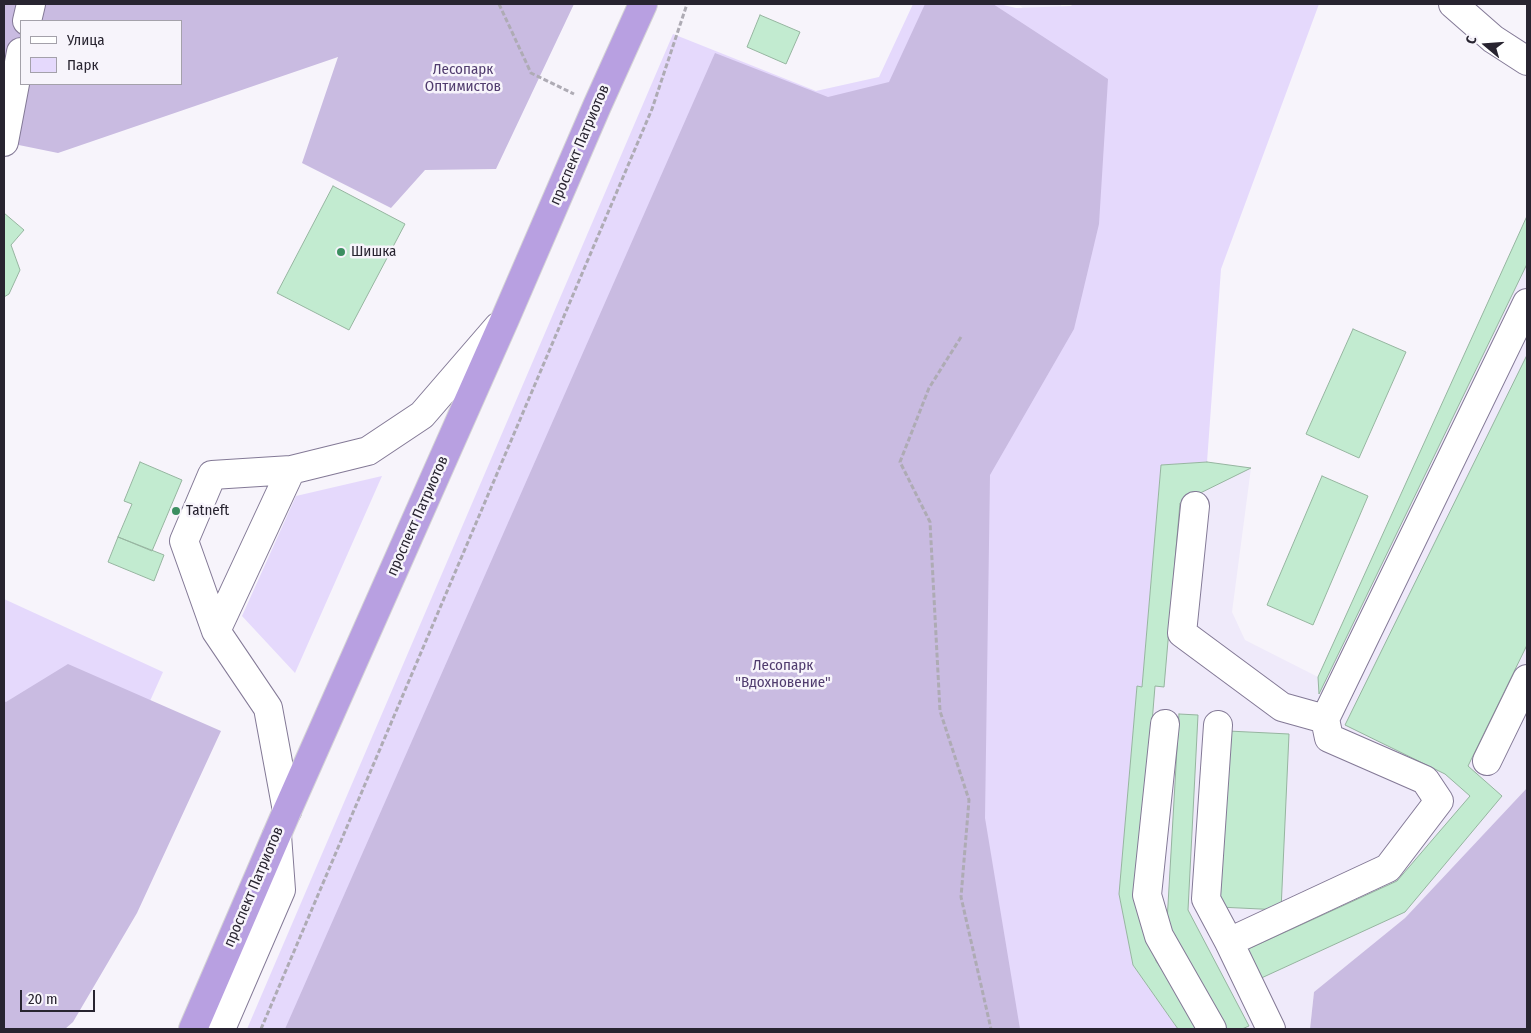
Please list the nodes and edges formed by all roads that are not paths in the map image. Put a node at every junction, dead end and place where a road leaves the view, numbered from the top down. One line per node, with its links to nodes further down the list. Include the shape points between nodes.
1 (31, 4): 4 (street)
2 (643, 4): 9 (highway, проспект Патриотов)
3 (1453, 4): 6 (street, via 1493,39)
4 (27, 20)
5 (20, 57): 7 (street)
6 (1527, 61)
7 (4, 142)
8 (1527, 303): 14 (street)
9 (505, 319): 10 (street, via 422,415 368,451); 18 (highway, проспект Патриотов)
10 (291, 470): 12 (street); 12 (street, via 212,475 184,541)
11 (1195, 506): 14 (street, via 1182,633 1282,707)
12 (216, 631): 18 (street, via 268,708)
13 (1527, 678): 17 (street)
14 (1325, 719): 19 (street, via 1329,738 1425,780 1439,801 1388,868)
15 (1165, 724): 22 (street, via 1148,895 1159,936)
16 (1218, 725): 19 (street, via 1206,899)
17 (1487, 761)
18 (282, 823): 20 (highway, проспект Патриотов); 21 (street, via 281,890)
19 (1229, 942): 23 (street)
20 (193, 1029)
21 (221, 1029)
22 (1212, 1029)
23 (1270, 1029)

